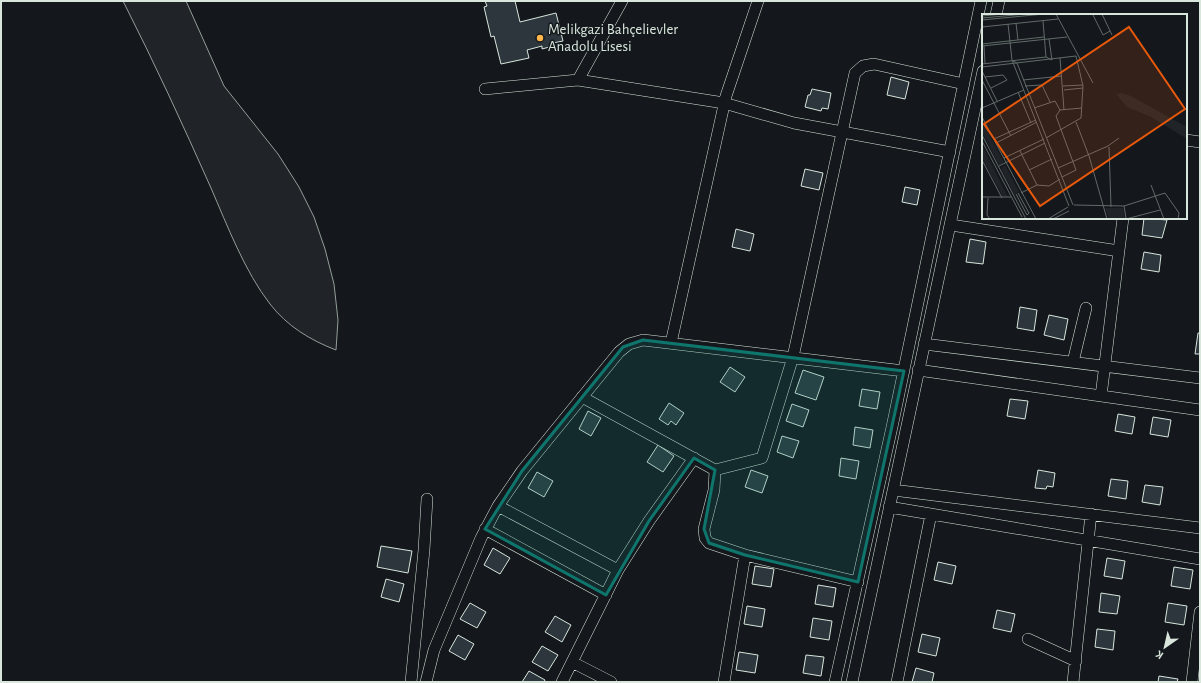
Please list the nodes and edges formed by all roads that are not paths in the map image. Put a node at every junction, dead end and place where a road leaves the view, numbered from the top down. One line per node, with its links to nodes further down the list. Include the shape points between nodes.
1 (622, 1): 7 (street)
2 (758, 1): 10 (street)
3 (981, 1): 8 (street)
4 (1000, 1): 5 (street)
5 (996, 14)
6 (982, 77): 16 (street)
7 (578, 80): 9 (street); 10 (street)
8 (964, 84): 11 (street, via 874,64 863,66 853,78); 14 (street)
9 (485, 89)
10 (724, 103): 11 (street, via 794,123); 19 (street)
11 (841, 132): 14 (street); 21 (street)
12 (1187, 140): 13 (street)
13 (1200, 142)
14 (950, 152): 25 (street)
15 (1123, 219): 17 (street)
16 (951, 225): 17 (street); 20 (street)
17 (1119, 251): 23 (street)
18 (1086, 308): 22 (street)
19 (671, 343): 21 (street); 28 (street, via 643,340 629,344 619,352)
20 (924, 344): 22 (street); 24 (street)
21 (793, 357): 25 (street); 31 (street, via 762,458)
22 (1073, 362): 23 (street)
23 (1105, 366): 26 (street); 27 (street)
24 (918, 370): 27 (street); 32 (street)
25 (904, 371): 44 (street)
26 (1200, 378)
27 (1101, 396): 29 (street)
28 (582, 397): 30 (street); 34 (street, via 522,471)
29 (1200, 410)
30 (694, 458): 31 (street); 43 (street)
31 (715, 470): 41 (street, via 714,490 704,529 705,538 712,544)
32 (893, 490): 35 (street); 37 (street)
33 (427, 499): 50 (street)
34 (498, 506): 39 (street); 43 (street)
35 (889, 508): 36 (street); 56 (street)
36 (931, 514): 40 (street); 57 (street)
37 (1091, 514): 38 (street); 40 (street)
38 (1200, 528)
39 (485, 529): 45 (street); 51 (street, via 434,650)
40 (1089, 540): 42 (street); 48 (street)
41 (745, 555): 44 (street); 54 (street)
42 (1200, 559)
43 (618, 570): 45 (street)
44 (858, 582): 55 (street)
45 (606, 595): 49 (street)
46 (1200, 612): 59 (street)
47 (1028, 639): 48 (street)
48 (1076, 661): 58 (street)
49 (572, 662): 52 (street); 53 (street)
50 (411, 682)
51 (426, 682)
52 (562, 682)
53 (611, 682)
54 (724, 682)
55 (835, 682)
56 (852, 682)
57 (897, 682)
58 (1074, 682)
59 (1192, 682)

